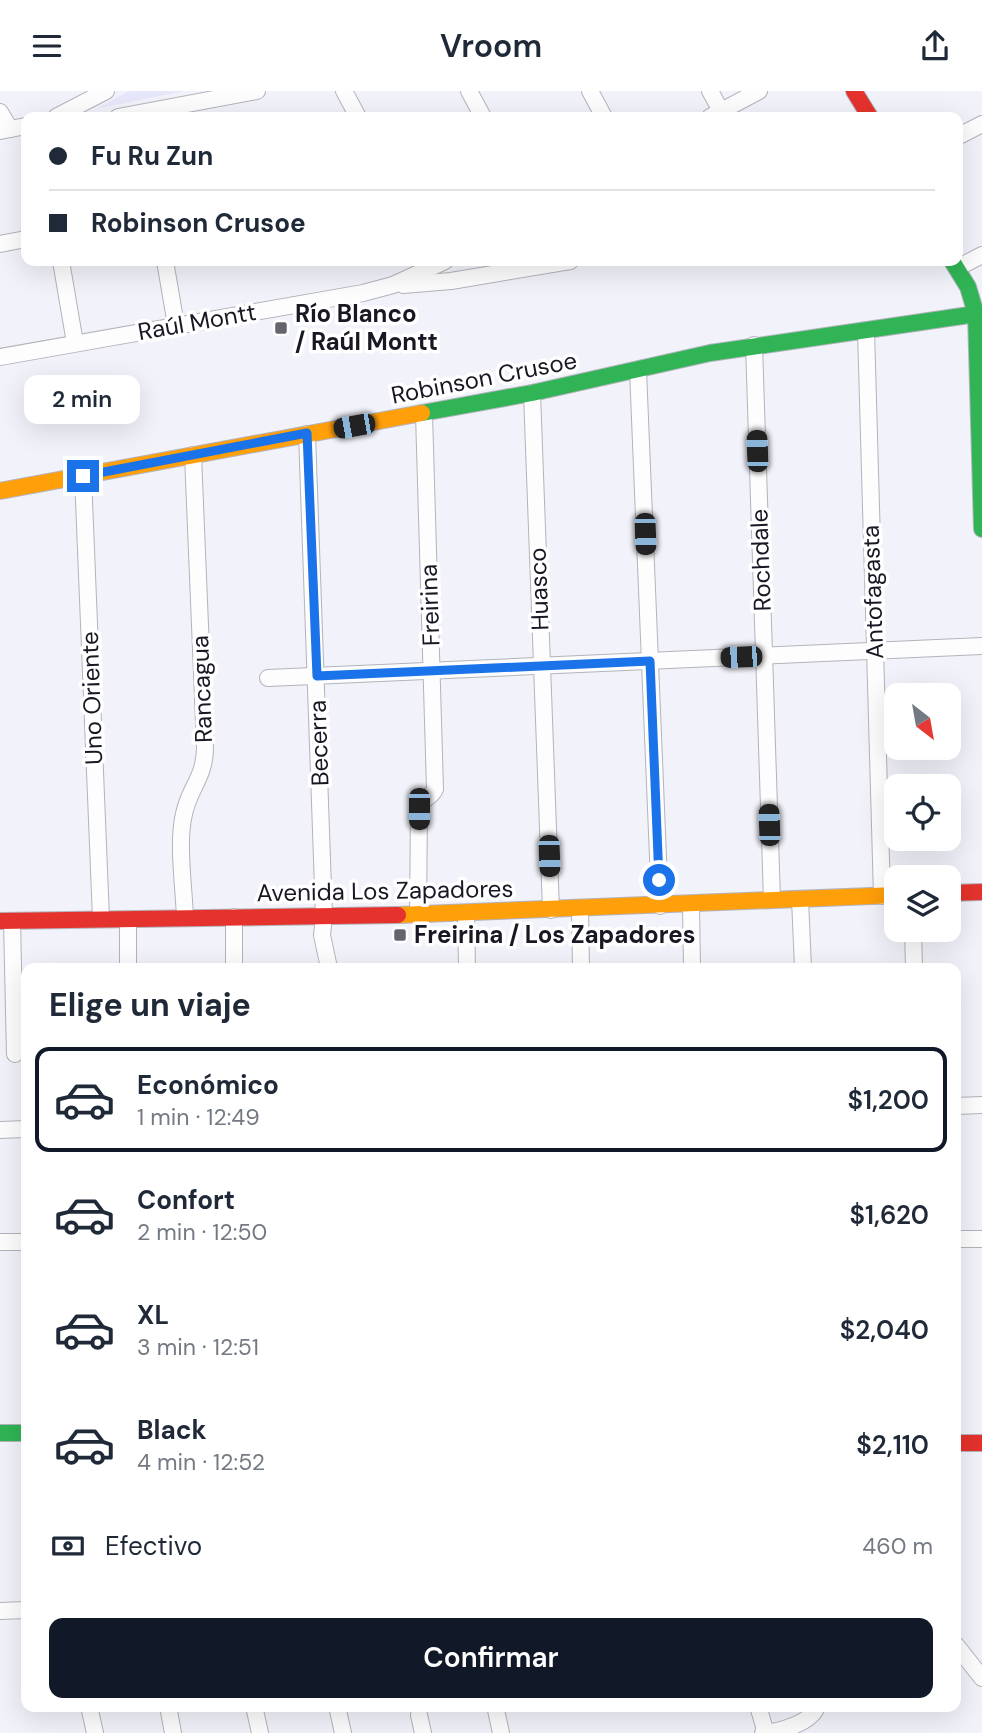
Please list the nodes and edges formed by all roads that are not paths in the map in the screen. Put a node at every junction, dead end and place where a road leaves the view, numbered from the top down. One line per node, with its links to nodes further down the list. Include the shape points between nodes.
1 (105, 91): 10 (street)
2 (257, 91): 11 (street)
3 (344, 91): 12 (street)
4 (469, 91): 13 (street)
5 (590, 91): 14 (street)
6 (710, 91): 15 (street)
7 (759, 91): 16 (street)
8 (854, 91): 17 (street)
9 (0, 112): 19 (street)
10 (65, 112)
11 (154, 112)
12 (355, 112)
13 (480, 112)
14 (601, 112)
15 (724, 112)
16 (727, 112)
17 (867, 112)
18 (982, 124): 20 (street)
19 (5, 130)
20 (963, 135)
21 (21, 240): 22 (street)
22 (0, 244)
23 (982, 254): 24 (street)
24 (963, 261)
25 (62, 266): 34 (street)
26 (166, 266): 32 (street)
27 (431, 266): 30 (street, Raúl Montt)
28 (541, 266): 30 (street, Raúl Montt, via 435,284)
29 (955, 266): 31 (street)
30 (393, 285): 32 (street, Raúl Montt)
31 (976, 314): 33 (street, Robinson Crusoe); 44 (street)
32 (176, 325): 34 (street, Raúl Montt)
33 (866, 330): 35 (street, Robinson Crusoe); 46 (street, Antofagasta)
34 (75, 343): 36 (street, Raúl Montt)
35 (754, 345): 37 (street, Robinson Crusoe); 47 (street, Rochdale)
36 (0, 356)
37 (638, 370): 38 (street, Robinson Crusoe); 48 (street)
38 (532, 393): 39 (street, Robinson Crusoe); 49 (street, Huasco)
39 (424, 414): 40 (street, Robinson Crusoe); 50 (street, Freirina)
40 (307, 433): 41 (street, Robinson Crusoe); 51 (street, Becerra)
41 (192, 455): 42 (street, Robinson Crusoe); 67 (street, Rancagua, via 205,747 203,768 182,826)
42 (83, 476): 43 (street, Robinson Crusoe); 68 (street, Uno Oriente)
43 (0, 491)
44 (982, 529)
45 (982, 646): 46 (street)
46 (875, 650): 47 (street); 53 (street, Antofagasta)
47 (764, 656): 48 (street); 58 (street, Rochdale)
48 (650, 661): 49 (street); 60 (street)
49 (542, 665): 50 (street); 62 (street, Huasco)
50 (432, 671): 51 (street); 64 (street, Freirina, via 435,789 419,809)
51 (317, 676): 52 (street); 65 (street, Becerra)
52 (268, 678)
53 (887, 865)
54 (982, 892): 55 (street)
55 (961, 893)
56 (884, 895): 57 (street, Avenida Los Zapadores)
57 (800, 898): 58 (street, Avenida Los Zapadores); 78 (street)
58 (772, 900): 59 (street, Avenida Los Zapadores)
59 (691, 905): 60 (street, Avenida Los Zapadores); 77 (street)
60 (660, 906): 61 (street, Avenida Los Zapadores)
61 (580, 909): 62 (street, Avenida Los Zapadores); 76 (street)
62 (551, 910): 63 (street, Avenida Los Zapadores)
63 (466, 914): 64 (street, Avenida Los Zapadores); 75 (street)
64 (418, 915): 65 (street, Avenida Los Zapadores)
65 (324, 916): 66 (street, Avenida Los Zapadores); 74 (street, Becerra, via 322,935)
66 (234, 917): 67 (street, Avenida Los Zapadores); 73 (street)
67 (185, 918): 69 (street, Avenida Los Zapadores)
68 (101, 919): 69 (street, Avenida Los Zapadores); 70 (street, Avenida Los Zapadores)
69 (128, 919): 72 (street)
70 (6, 921): 80 (street)
71 (913, 942): 79 (street)
72 (128, 963)
73 (234, 963)
74 (328, 963)
75 (467, 963)
76 (581, 963)
77 (692, 963)
78 (803, 963)
79 (914, 963)
80 (15, 1054)
81 (982, 1105): 82 (street)
82 (961, 1106)
83 (0, 1129): 84 (street)
84 (21, 1129)
85 (961, 1239): 86 (street)
86 (982, 1239)
87 (0, 1242): 88 (street)
88 (21, 1242)
89 (0, 1433): 90 (street)
90 (21, 1433)
91 (961, 1443): 92 (street)
92 (982, 1443)
93 (21, 1610): 94 (street)
94 (0, 1611)
95 (961, 1651): 96 (street)
96 (982, 1678)
97 (90, 1712): 105 (street)
98 (169, 1712): 106 (street)
99 (255, 1712): 107 (street)
100 (338, 1712): 108 (street)
101 (496, 1712): 110 (street)
102 (760, 1712): 111 (street)
103 (815, 1712): 111 (street)
104 (419, 1714): 109 (street)
105 (95, 1733)
106 (173, 1733)
107 (260, 1733)
108 (343, 1733)
109 (423, 1733)
110 (501, 1733)
111 (765, 1733)

